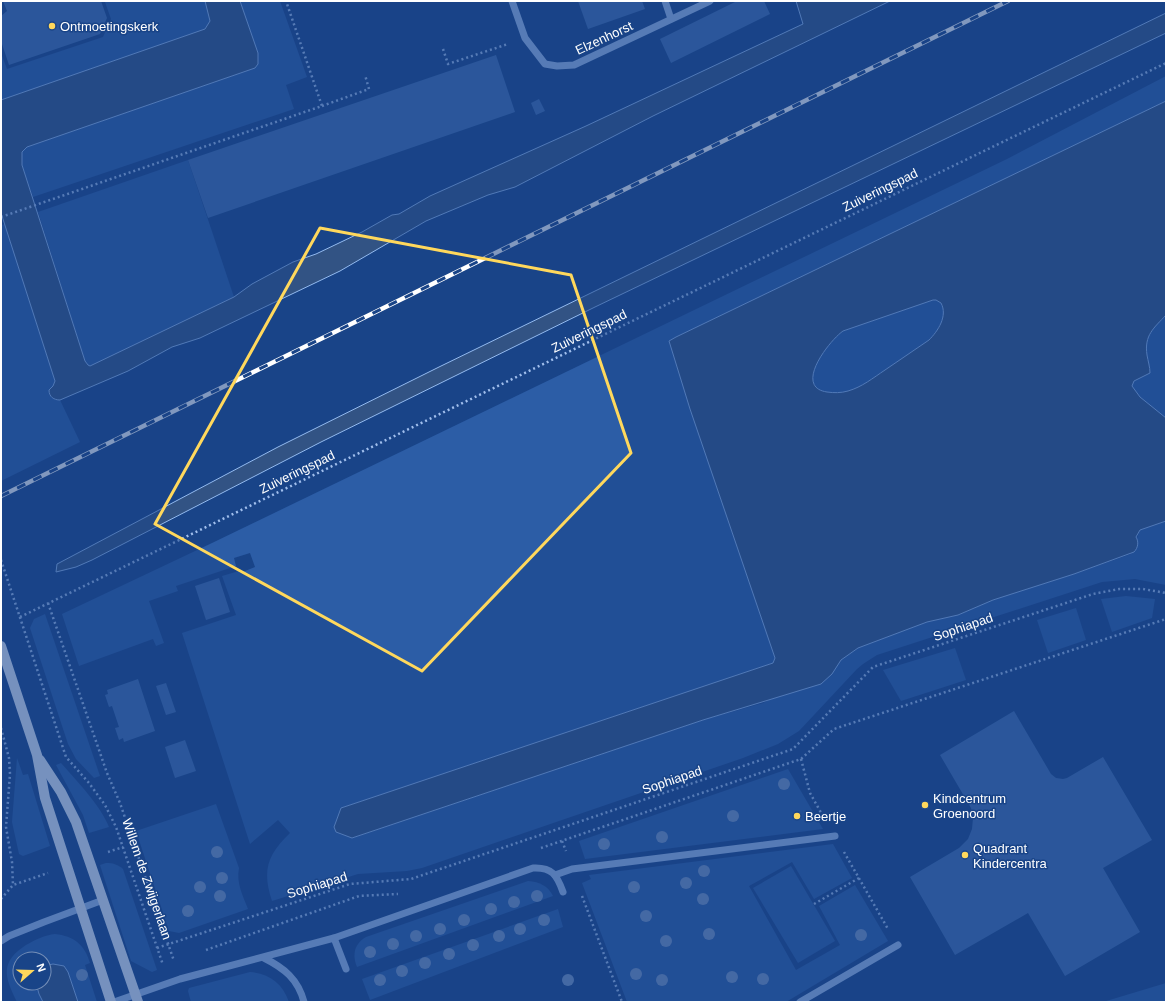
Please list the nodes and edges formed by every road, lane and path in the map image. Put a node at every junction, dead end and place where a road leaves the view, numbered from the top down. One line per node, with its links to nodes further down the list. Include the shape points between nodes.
1 (286, 1): 10 (path)
2 (512, 1): 6 (street, Elzenhorst)
3 (665, 1): 5 (street)
4 (710, 1): 5 (street, Elzenhorst)
5 (671, 19): 6 (street, Elzenhorst, via 574,65 545,64)
6 (525, 38): 7 (path, via 448,64)
7 (443, 49)
8 (1166, 63): 14 (path, Zuiveringspad)
9 (365, 75): 10 (path, via 369,90)
10 (322, 106): 11 (path)
11 (1, 217)
12 (1, 560): 15 (path, Willem de Zwijgerlaan)
13 (1166, 593): 35 (path, Sophiapad, via 1143,589 1119,589 1093,594 873,668 793,749 412,879 350,884)
14 (48, 603): 15 (path, Zuiveringspad); 35 (path)
15 (20, 617): 37 (path, Willem de Zwijgerlaan, via 66,757 105,805 116,827)
16 (1166, 619): 20 (path, Sophiapad, via 834,729)
17 (1, 646): 19 (main road)
18 (1, 728): 27 (path, via 9,758 6,827)
19 (37, 755): 30 (main road, via 62,792 76,822); 32 (main road, via 45,798)
20 (801, 759): 21 (path, via 810,794); 22 (path, Sophiapad)
21 (835, 836): 24 (street); 26 (path)
22 (562, 841): 23 (path, Sophiapad); 24 (path)
23 (540, 848)
24 (572, 869): 25 (street); 48 (path)
25 (555, 875): 28 (street); 33 (street, via 541,868 524,871)
26 (859, 878): 31 (path); 36 (path)
27 (13, 885)
28 (563, 892)
29 (402, 894): 38 (path, Sophiapad, via 359,896)
30 (103, 900): 32 (street); 45 (main road)
31 (814, 904)
32 (80, 907): 34 (street); 46 (main road)
33 (334, 938): 39 (street); 42 (street)
34 (1, 941)
35 (168, 945): 37 (path, Sophiapad); 41 (path)
36 (898, 945): 49 (street)
37 (157, 948): 44 (path, Willem de Zwijgerlaan)
38 (204, 951)
39 (264, 958): 43 (street); 47 (street, via 280,966 296,982)
40 (181, 959): 41 (path)
41 (174, 962): 43 (path)
42 (346, 969)
43 (180, 979): 44 (street)
44 (169, 984): 45 (street)
45 (137, 998): 46 (street)
46 (112, 1002)
47 (304, 1002)
48 (622, 1002)
49 (800, 1002)

